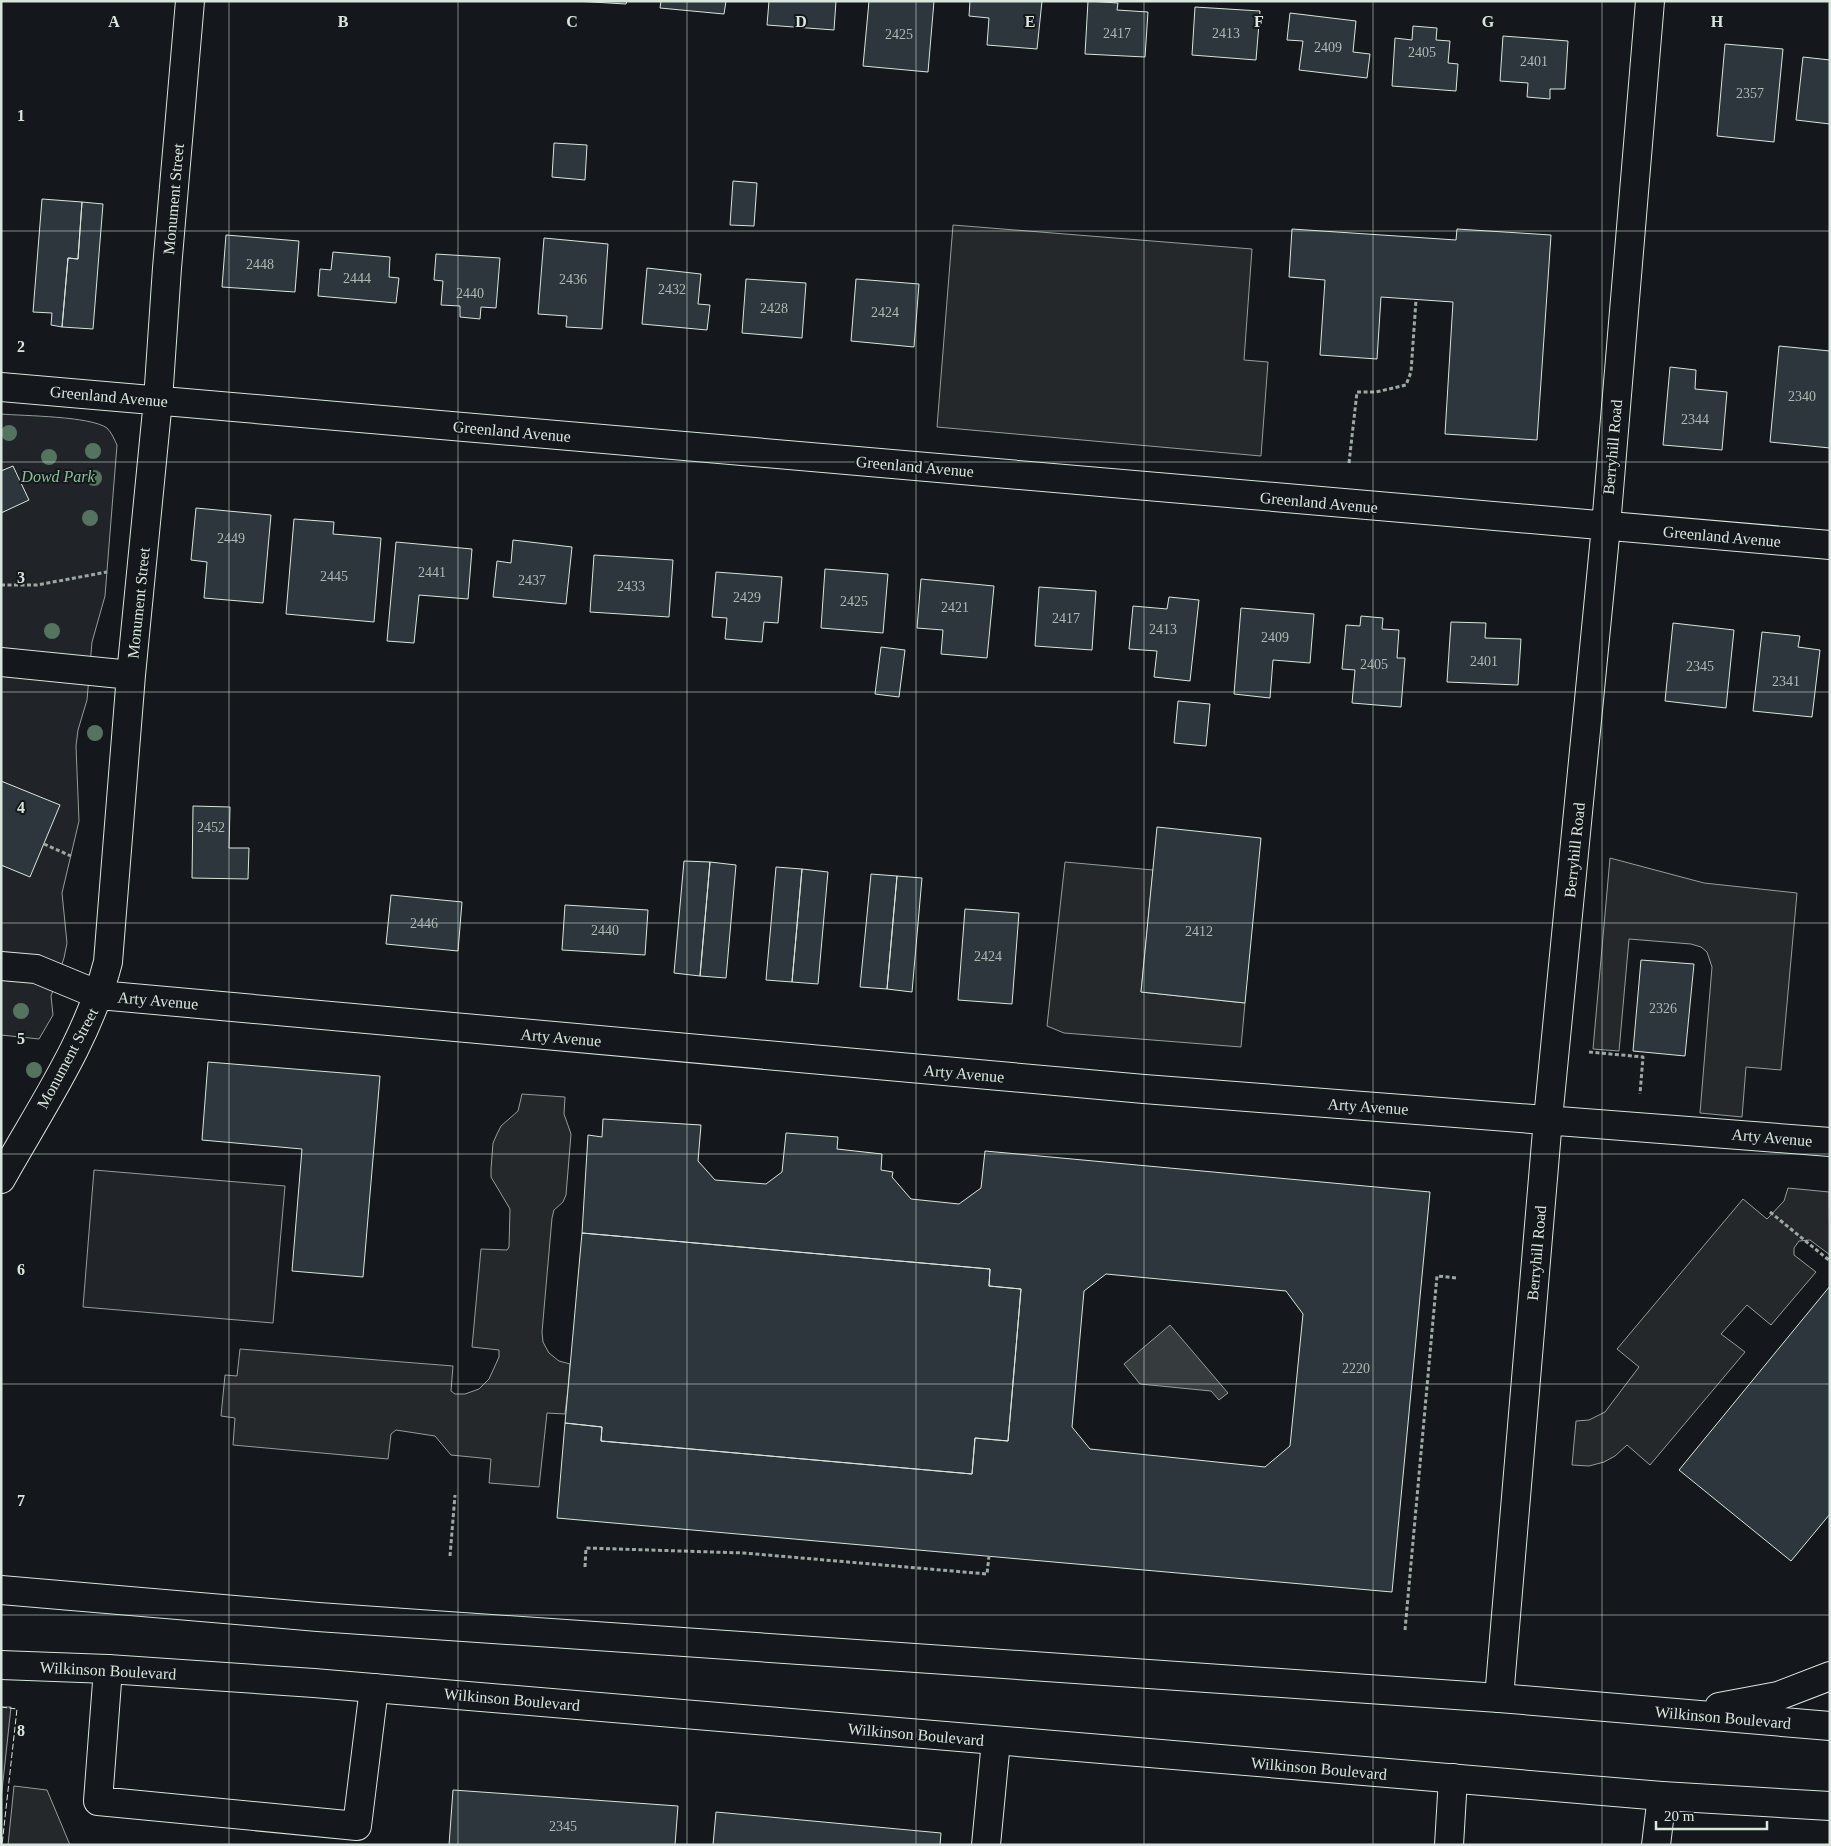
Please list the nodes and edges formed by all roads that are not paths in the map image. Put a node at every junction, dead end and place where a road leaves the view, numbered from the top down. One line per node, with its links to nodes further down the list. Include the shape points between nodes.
1 (190, 1): 4 (street, Monument Street)
2 (1650, 1): 5 (street, Berryhill Road)
3 (1, 386): 4 (street, Greenland Avenue)
4 (158, 400): 5 (street, Greenland Avenue); 8 (street, Monument Street)
5 (1606, 526): 6 (street, Greenland Avenue); 11 (street, Berryhill Road)
6 (1830, 545)
7 (1, 662): 8 (street)
8 (131, 675): 10 (street, Monument Street, via 108,962)
9 (1, 966): 10 (street, Arty Avenue, via 36,969)
10 (100, 995): 11 (street, Arty Avenue, via 1144,1089); 13 (street, Monument Street, via 86,1028)
11 (1548, 1119): 12 (street, Arty Avenue); 19 (street, Berryhill Road)
12 (1830, 1142)
13 (1, 1179)
14 (1, 1590): 19 (street, Wilkinson Boulevard, via 328,1617)
15 (1, 1665): 16 (street, Wilkinson Boulevard)
16 (108, 1669): 18 (street, Wilkinson Boulevard); 18 (street, via 98,1801 357,1826)
17 (1830, 1676): 20 (street, via 1778,1696 1748,1703)
18 (374, 1688): 22 (street, Wilkinson Boulevard)
19 (1499, 1698): 20 (street, Wilkinson Boulevard)
20 (1653, 1711): 21 (street, Wilkinson Boulevard)
21 (1830, 1726)
22 (996, 1741): 23 (street, Wilkinson Boulevard); 26 (street)
23 (1454, 1778): 24 (street, Wilkinson Boulevard); 27 (street)
24 (1662, 1796): 25 (street, Wilkinson Boulevard); 28 (street)
25 (1830, 1806)
26 (986, 1845)
27 (1449, 1845)
28 (1656, 1845)

